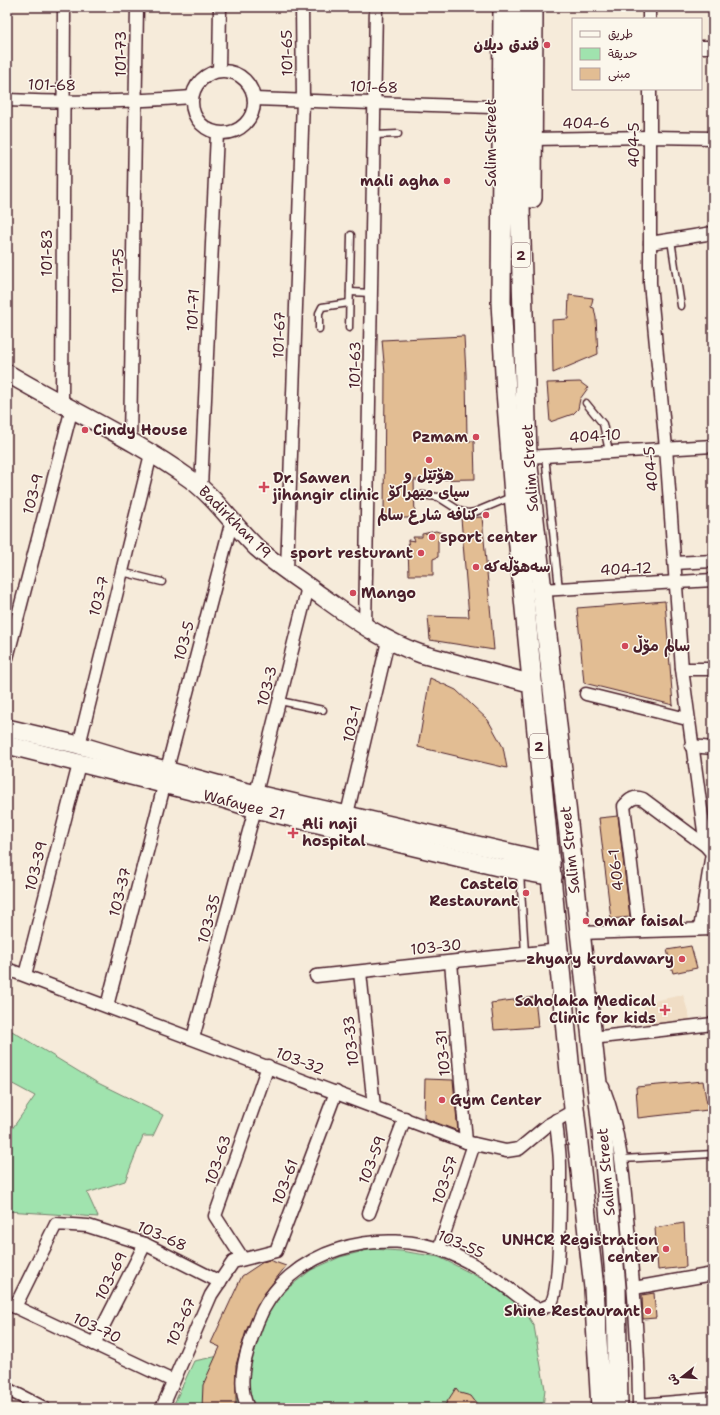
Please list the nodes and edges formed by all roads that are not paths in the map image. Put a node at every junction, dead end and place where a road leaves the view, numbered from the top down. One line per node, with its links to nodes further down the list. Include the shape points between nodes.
1 (64, 7): 21 (street, 101-83)
2 (137, 7): 20 (street, 101-73)
3 (220, 7): 14 (street)
4 (302, 7): 19 (street, 101-65)
5 (376, 7): 22 (street, 101-63)
6 (490, 7): 23 (main road, Salim Street)
7 (503, 7): 37 (main road, Salim Street / 2)
8 (518, 7): 34 (main road, Salim Street / 2)
9 (533, 7): 29 (main road, Salim Street)
10 (649, 7): 11 (street)
11 (649, 18)
12 (702, 47): 13 (street)
13 (713, 47)
14 (219, 71): 16 (street, via 201,80); 17 (street, via 238,74 252,89)
15 (650, 90): 27 (street, 404-5)
16 (192, 97): 20 (street, 101-68); 24 (street, via 195,116 204,127)
17 (254, 99): 19 (street, 101-68); 24 (street, via 252,113 245,125 236,131)
18 (7, 100): 21 (street, 101-68)
19 (303, 100): 22 (street, 101-68); 57 (street, 101-67)
20 (137, 101): 21 (street, 101-68); 45 (street, 101-75)
21 (63, 103): 44 (street, 101-83)
22 (375, 103): 23 (street, 101-68); 26 (street, 101-63)
23 (491, 107): 37 (main road, Salim Street, via 491,218)
24 (217, 133): 51 (street, 101-71)
25 (398, 134): 26 (lane)
26 (376, 135): 36 (street, 101-63)
27 (650, 137): 28 (street, 404-6); 29 (street, 404-6); 33 (street, 404-5)
28 (713, 138)
29 (533, 139): 34 (main road, Salim Street, via 530,242)
30 (713, 233): 32 (street)
31 (352, 235): 35 (lane)
32 (671, 240): 33 (street); 39 (lane)
33 (650, 243): 47 (street, 404-5, via 650,283)
34 (522, 291): 50 (main road, Salim Street / 2)
35 (350, 292): 36 (lane); 38 (lane)
36 (372, 292): 64 (street, 101-63)
37 (501, 302): 53 (main road, Salim Street / 2)
38 (350, 303): 40 (lane); 41 (lane, via 322,307 319,313)
39 (681, 306)
40 (349, 328)
41 (319, 329)
42 (7, 373): 44 (street, Badirkhan 19)
43 (586, 403): 48 (lane, via 603,424)
44 (67, 406): 45 (street, Badirkhan 19); 66 (street, 103-9)
45 (130, 442): 49 (street, Badirkhan 19)
46 (713, 446): 47 (street, 404-10)
47 (666, 448): 48 (street, 404-10); 56 (street, 404-5)
48 (609, 452): 50 (street, 404-10)
49 (151, 454): 51 (street, Badirkhan 19); 58 (street, 103-7)
50 (536, 456): 63 (main road, Salim Street / 2)
51 (201, 488): 54 (street, Badirkhan 19)
52 (422, 495): 53 (lane, via 438,497 468,513)
53 (514, 495): 69 (main road, Salim Street / 2)
54 (232, 520): 57 (street, Badirkhan 19, via 257,548); 80 (street, 103-5)
55 (713, 561): 56 (street)
56 (675, 563): 61 (street, 404-5)
57 (287, 571): 62 (street, Badirkhan 19)
58 (122, 572): 60 (lane); 76 (street, 103-7)
59 (713, 580): 61 (street, 404-12)
60 (162, 582)
61 (676, 583): 63 (street, 404-12); 67 (street, 404-5)
62 (308, 587): 64 (street, Badirkhan 19); 71 (street, 103-3)
63 (550, 589): 89 (main road, Salim Street / 2)
64 (365, 628): 65 (street, Badirkhan 19)
65 (388, 641): 69 (street, Badirkhan 19, via 439,659); 82 (street, 103-1)
66 (7, 658)
67 (682, 669): 68 (street); 73 (street, 404-5)
68 (713, 669)
69 (533, 684): 84 (main road, Salim Street / 2)
70 (586, 694): 73 (street)
71 (280, 700): 72 (lane); 81 (street, 103-3)
72 (323, 710)
73 (687, 719): 77 (street, 404-5)
74 (7, 728): 76 (street, Wafayee 21)
75 (7, 745): 79 (street, Wafayee 21)
76 (79, 745): 80 (street, Wafayee 21, via 129,760)
77 (691, 746): 78 (street); 83 (street, 404-5)
78 (713, 748)
79 (79, 764): 80 (street, Wafayee 21); 95 (street, 103-39)
80 (166, 777): 81 (street, Wafayee 21, via 224,799); 97 (street, 103-37)
81 (256, 801): 82 (street, Wafayee 21); 85 (street, Wafayee 21); 99 (street, 103-35)
82 (347, 814): 84 (street, Wafayee 21)
83 (710, 851): 86 (street, 404-5); 88 (street, 406-1, via 643,799 632,798 624,806)
84 (552, 869): 85 (street, Wafayee 21); 90 (main road, Salim Street / 2)
85 (520, 871): 91 (lane)
86 (700, 929): 87 (street); 88 (street)
87 (713, 929)
88 (639, 931): 89 (street)
89 (579, 932): 100 (main road, Salim Street / 2)
90 (560, 950): 91 (street, 103-30); 102 (main road, Salim Street / 2)
91 (525, 954): 92 (street, 103-30)
92 (451, 962): 94 (street, 103-30); 110 (street, 103-31)
93 (7, 969): 95 (street, 103-32)
94 (360, 972): 96 (street, 103-30); 106 (street, 103-33)
95 (25, 975): 97 (street, 103-32)
96 (316, 976)
97 (107, 1006): 99 (street, 103-32)
98 (713, 1024): 100 (street)
99 (193, 1038): 101 (street, 103-32)
100 (592, 1038): 103 (main road, Salim Street / 2)
101 (268, 1066): 104 (street, 103-32); 116 (street, 103-63, via 215,1216)
102 (570, 1072): 103 (main road, via 582,1077); 107 (main road, Salim Street / 2)
103 (596, 1073): 105 (main road, Salim Street / 2); 112 (street, via 613,1115)
104 (336, 1092): 106 (street, 103-32); 116 (street, 103-61, via 276,1251)
105 (599, 1106): 107 (main road, via 589,1103); 130 (main road, Salim Street / 2, via 616,1287)
106 (374, 1107): 108 (street, 103-32)
107 (575, 1110): 109 (street, 103-32); 129 (main road, Salim Street / 2, via 594,1288)
108 (405, 1118): 110 (street, 103-32); 113 (street, 103-59)
109 (556, 1120): 110 (street, 103-32, via 519,1149 506,1151); 115 (street, 103-55, via 560,1165 558,1260 554,1298 550,1305 540,1309 534,1307 489,1274)
110 (470, 1143): 115 (street, 103-57)
111 (713, 1154): 112 (lane)
112 (622, 1159): 119 (street)
113 (369, 1213)
114 (145, 1244): 118 (street, 103-68); 120 (street, 103-68, via 88,1226 56,1224); 121 (street, 103-69)
115 (438, 1249): 128 (street, 103-55, via 393,1242 361,1243 319,1257 282,1281 259,1316 249,1345 242,1382 242,1392)
116 (243, 1259): 118 (street, 103-67, via 233,1262)
117 (713, 1274): 119 (street)
118 (220, 1282): 122 (street, 103-67, via 211,1295)
119 (634, 1288): 125 (street)
120 (11, 1305): 121 (street, 103-70)
121 (94, 1344): 122 (street, 103-70)
122 (173, 1381): 127 (street, 103-67)
123 (7, 1389): 126 (street)
124 (713, 1399): 125 (street)
125 (639, 1406)
126 (44, 1408)
127 (162, 1408)
128 (248, 1408)
129 (601, 1408)
130 (618, 1408)

